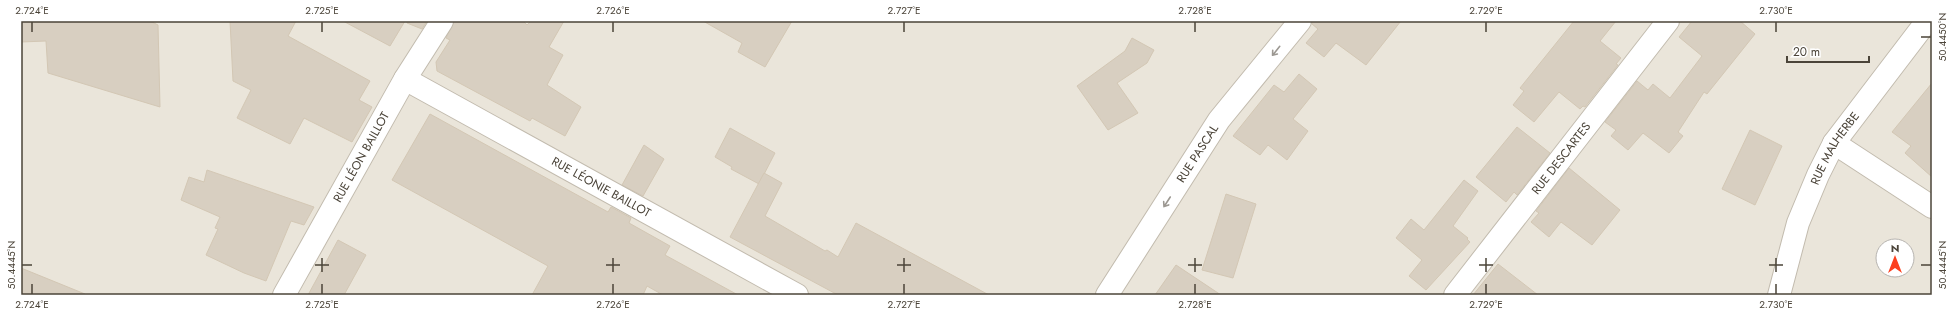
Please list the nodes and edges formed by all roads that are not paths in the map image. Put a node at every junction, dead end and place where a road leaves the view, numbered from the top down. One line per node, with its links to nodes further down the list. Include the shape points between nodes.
1 (442, 21): 5 (street, RUE LÉON BAILLOT)
2 (1300, 21): 10 (street, RUE PASCAL, one-way to 10, via 1219,120)
3 (1668, 21): 11 (street, RUE DESCARTES)
4 (1927, 21): 6 (street, RUE MALHERBE)
5 (405, 79): 8 (street, RUE LÉON BAILLOT); 9 (street, RUE LÉONIE BAILLOT)
6 (1834, 143): 7 (street); 12 (street, RUE MALHERBE, via 1798,223)
7 (1932, 207)
8 (284, 295)
9 (797, 295)
10 (1107, 295)
11 (1455, 295)
12 (1779, 295)

